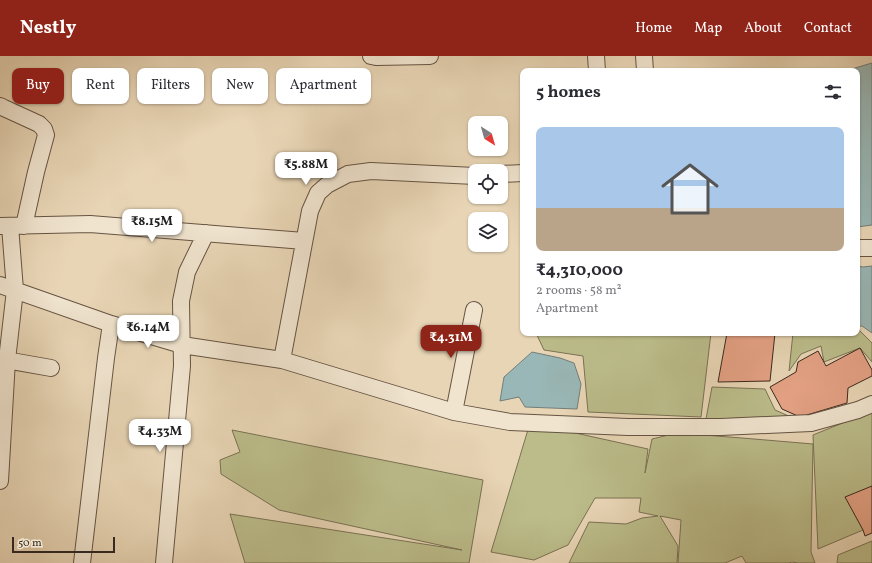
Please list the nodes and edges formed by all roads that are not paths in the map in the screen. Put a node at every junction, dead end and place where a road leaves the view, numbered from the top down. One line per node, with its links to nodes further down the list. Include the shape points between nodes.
1 (371, 56): 2 (street)
2 (430, 56)
3 (596, 56): 5 (street)
4 (644, 56): 6 (street)
5 (597, 68)
6 (645, 68)
7 (0, 106): 11 (street, via 39,124 46,135 36,172)
8 (520, 173): 9 (street)
9 (508, 174)
10 (468, 176): 13 (street, via 371,171 348,174 318,193 310,211)
11 (11, 226): 12 (street, via 90,224); 16 (street)
12 (206, 233): 13 (street); 19 (street, via 187,272 181,301)
13 (304, 242): 21 (street)
14 (860, 248): 15 (street)
15 (872, 248)
16 (8, 287): 18 (street); 20 (street)
17 (474, 310): 24 (street)
18 (111, 324): 19 (street); 26 (street)
19 (182, 345): 21 (street); 27 (street)
20 (3, 360): 22 (street); 25 (street)
21 (282, 360): 24 (street)
22 (50, 368)
23 (872, 404): 24 (street, via 811,423 721,427 628,427 510,422)
24 (454, 412)
25 (0, 481)
26 (82, 563)
27 (164, 563)

